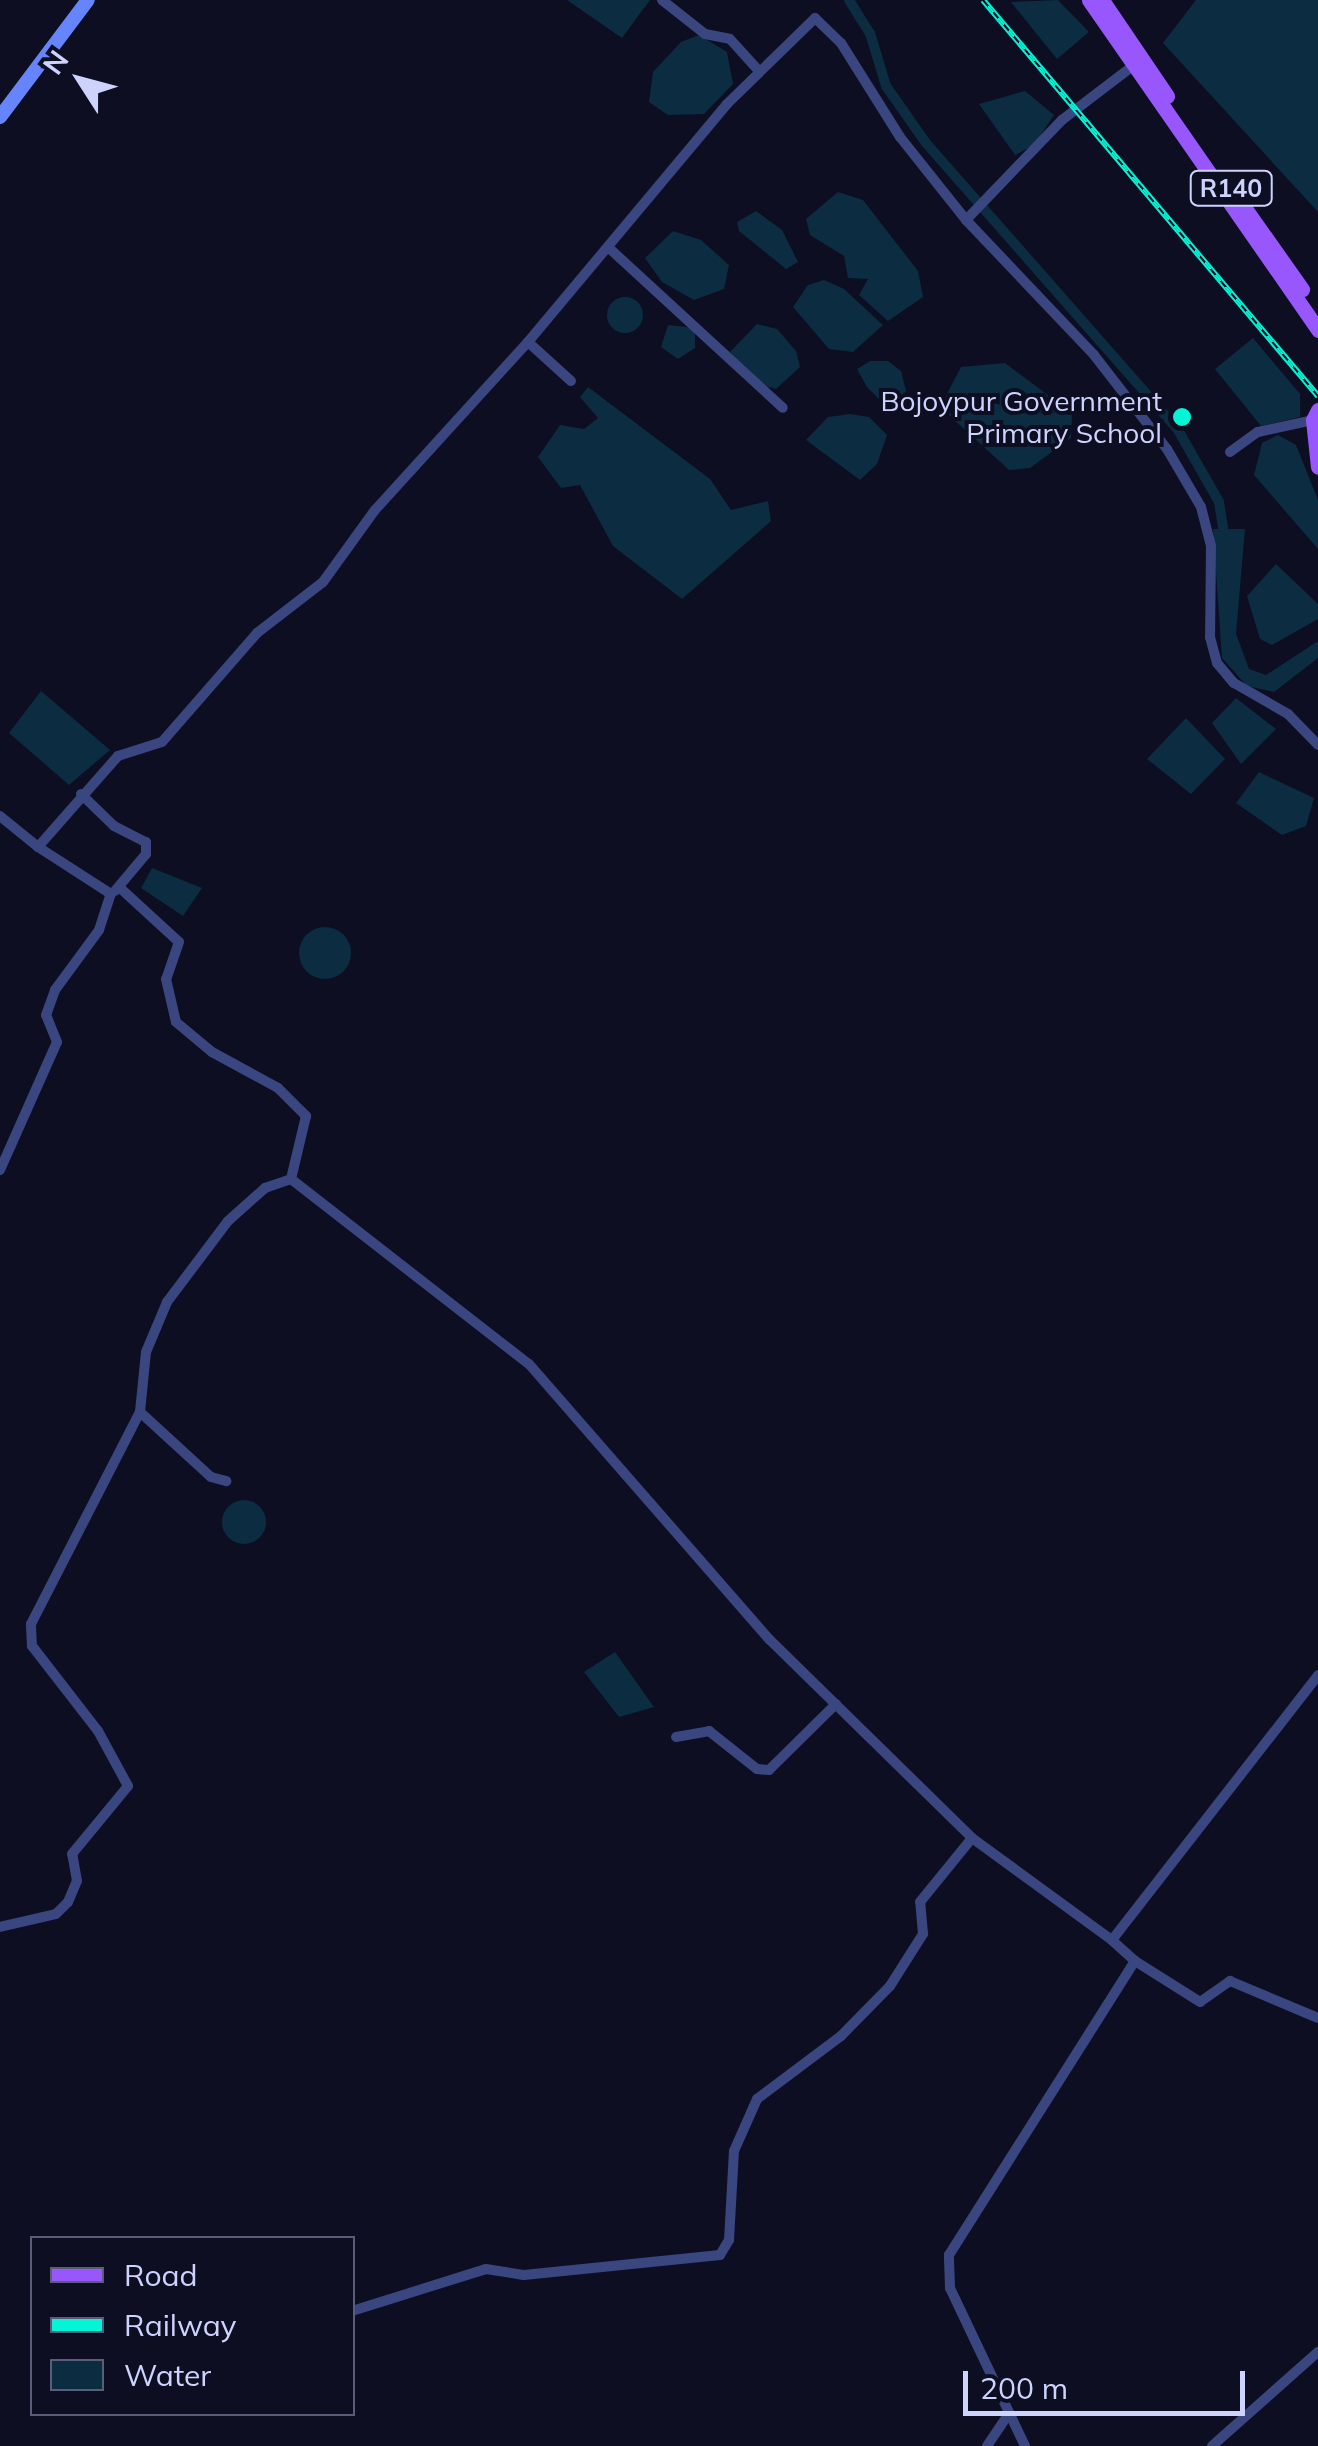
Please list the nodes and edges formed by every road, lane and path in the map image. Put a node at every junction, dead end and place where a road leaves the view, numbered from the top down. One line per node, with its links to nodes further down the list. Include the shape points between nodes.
1 (88, 0): 7 (main road)
2 (662, 0): 6 (street, via 705,34 730,39)
3 (1090, 0): 5 (main road, R140)
4 (1107, 2): 5 (main road, R140)
5 (1139, 65): 8 (street, via 1062,120); 10 (main road, R140); 11 (main road, R140)
6 (759, 70): 8 (street, via 809,22 823,20 900,137); 9 (street)
7 (0, 116)
8 (968, 219): 18 (street, via 1084,342 1167,449 1200,506 1211,546 1210,637 1217,664 1234,683 1288,714)
9 (609, 248): 12 (street); 14 (street)
10 (1318, 311)
11 (1318, 330)
12 (528, 342): 13 (street); 19 (street, via 375,510 323,582 257,634 162,742 118,756)
13 (571, 381)
14 (783, 408)
15 (1315, 415): 16 (street, via 1258,432); 17 (main road)
16 (1230, 452)
17 (1318, 467)
18 (1318, 745)
19 (81, 794): 21 (street); 22 (street, via 114,826 146,842 146,854)
20 (0, 816): 21 (street)
21 (38, 847): 22 (street)
22 (115, 891): 23 (street, via 96,937 55,990 46,1015 58,1042); 24 (street, via 179,942 166,980 176,1022 212,1052 278,1088 306,1116)
23 (0, 1170)
24 (291, 1179): 25 (street, via 265,1188 228,1221 167,1302 146,1352); 28 (street, via 529,1364 770,1640)
25 (140, 1412): 26 (street, via 211,1478); 31 (street, via 30,1634 32,1646 98,1731 127,1790 72,1854 77,1881 68,1902 56,1914)
26 (226, 1481)
27 (1318, 1675): 32 (street)
28 (836, 1704): 29 (street, via 764,1771 709,1731); 30 (street)
29 (676, 1737)
30 (972, 1838): 32 (street); 35 (street, via 920,1902 923,1934 890,1986 841,2036 757,2099 734,2151 729,2240 720,2255 524,2275 486,2269)
31 (0, 1927)
32 (1112, 1940): 33 (street)
33 (1135, 1960): 34 (street, via 1200,2002 1230,1982); 37 (street, via 946,2261 950,2288)
34 (1318, 2018)
35 (355, 2310)
36 (1318, 2352): 40 (street)
37 (1008, 2415): 38 (street); 39 (street)
38 (987, 2446)
39 (1025, 2446)
40 (1212, 2446)

